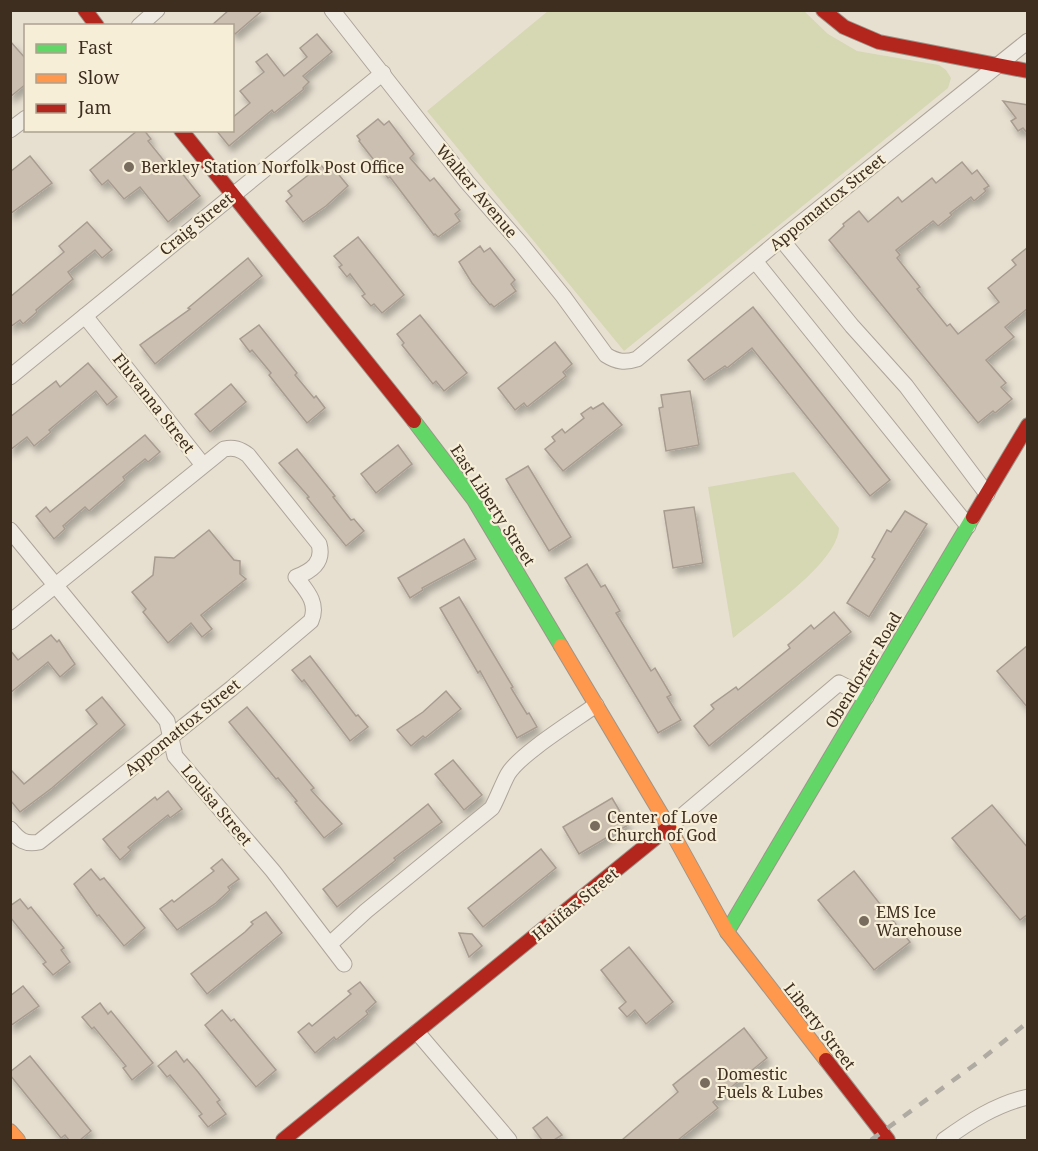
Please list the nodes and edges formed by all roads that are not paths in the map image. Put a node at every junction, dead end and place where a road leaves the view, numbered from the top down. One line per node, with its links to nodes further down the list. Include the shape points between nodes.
1 (85, 10): 5 (street)
2 (157, 10): 6 (street)
3 (332, 10): 10 (street, Walker Avenue)
4 (823, 10): 8 (street, via 844,27 879,42)
5 (96, 24)
6 (141, 24)
7 (1028, 40): 8 (street, Appomattox Street)
8 (998, 65): 9 (street); 15 (street, Appomattox Street)
9 (1028, 71)
10 (383, 73): 14 (street, Craig Street); 18 (street, Walker Avenue, via 606,355)
11 (24, 120): 12 (street)
12 (10, 130)
13 (183, 132): 14 (street, East Liberty Street)
14 (232, 195): 17 (street, Craig Street); 29 (street, East Liberty Street, via 447,462 474,500)
15 (781, 239): 16 (street, Appomattox Street); 22 (street, via 906,386)
16 (755, 261): 18 (street, Appomattox Street, via 637,359); 23 (street)
17 (85, 316): 19 (street, Craig Street); 21 (street, Fluvanna Street)
18 (628, 362)
19 (10, 377)
20 (1028, 425): 22 (street, Obendorfer Road)
21 (203, 465): 25 (street, Fluvanna Street, via 224,449 233,448 248,455 319,544 321,553 316,566); 26 (street)
22 (987, 494): 23 (street, Obendorfer Road)
23 (968, 526): 28 (street, Obendorfer Road)
24 (10, 530): 26 (street, Louisa Street)
25 (296, 577): 30 (street, Appomattox Street, via 312,598 311,621)
26 (56, 584): 27 (street); 30 (street, Louisa Street, via 167,722)
27 (10, 622)
28 (866, 697): 31 (street, Halifax Street, via 839,682); 33 (street, Obendorfer Road)
29 (596, 705): 31 (street, East Liberty Street); 34 (street, via 519,760 492,808)
30 (171, 737): 32 (street, Appomattox Street, via 39,842 24,842); 34 (street, Louisa Street, via 175,756)
31 (669, 827): 33 (street, East Liberty Street); 36 (street, Halifax Street)
32 (10, 829)
33 (727, 932): 42 (street, Liberty Street)
34 (330, 944): 35 (street, Louisa Street)
35 (344, 964)
36 (417, 1032): 40 (street, Halifax Street); 41 (street)
37 (1028, 1097): 43 (street, via 977,1117)
38 (10, 1131): 39 (street)
39 (18, 1140)
40 (283, 1140)
41 (510, 1140)
42 (888, 1140)
43 (944, 1140)

